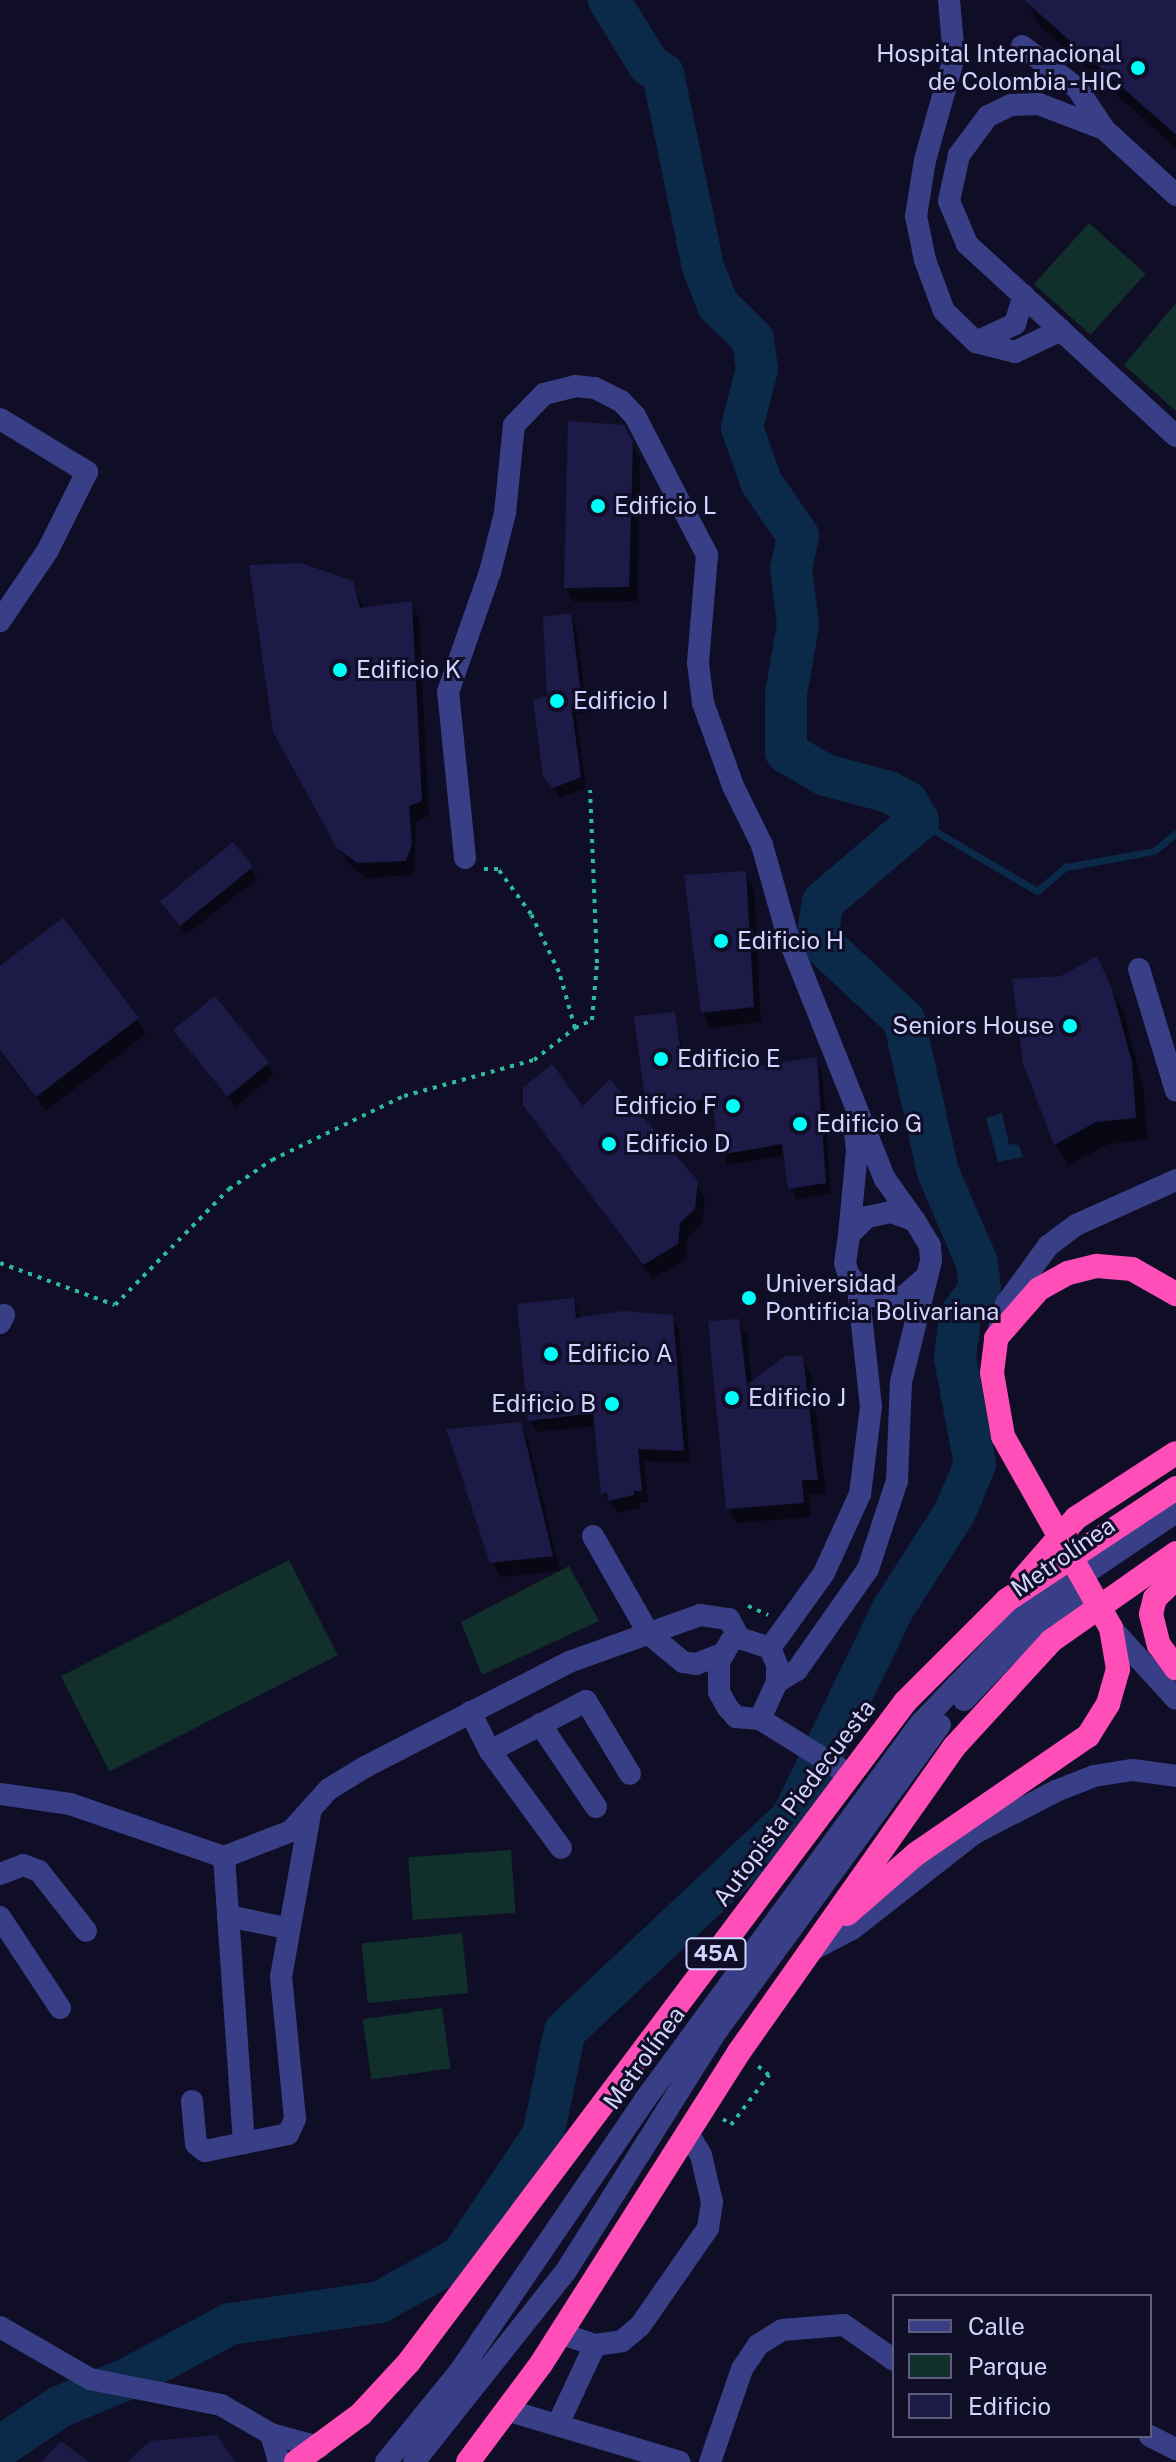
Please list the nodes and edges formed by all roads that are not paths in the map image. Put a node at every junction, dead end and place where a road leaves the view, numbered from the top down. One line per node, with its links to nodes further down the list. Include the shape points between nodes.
1 (949, 0): 7 (street, via 954,57 925,160 916,216 944,311)
2 (1022, 46): 3 (street, via 1077,88)
3 (1104, 129): 4 (street); 5 (street, via 1039,104 1011,105 988,116 959,155 949,201 967,244)
4 (1176, 195)
5 (1024, 295): 6 (street); 7 (street, via 1015,324)
6 (1061, 330): 7 (street, via 1015,352); 9 (street)
7 (976, 342)
8 (0, 419): 10 (street, via 87,472 48,550)
9 (1176, 436)
10 (0, 621)
11 (464, 851): 13 (street, via 448,692 475,627 505,513 514,425 544,394 575,386 595,388 621,401 635,416 707,555 698,663 703,703 733,786 766,854 788,937)
12 (1139, 969): 14 (street)
13 (849, 1082): 16 (street, via 885,1179); 17 (street, via 857,1150)
14 (1176, 1091)
15 (1176, 1180): 21 (street, via 1076,1225 1048,1246 1006,1304)
16 (915, 1221): 17 (street, via 879,1213); 18 (street, via 930,1246)
17 (849, 1235): 19 (street, via 845,1263)
18 (927, 1276): 19 (street, via 917,1289 887,1300); 36 (street, via 901,1382 901,1446 890,1512 868,1569 850,1597 797,1670)
19 (858, 1288): 33 (street, via 871,1407 860,1494 824,1573)
20 (1176, 1294): 21 (highway, via 1132,1269 1097,1266 1068,1273 1039,1289)
21 (996, 1338): 30 (highway, via 992,1373 1003,1436)
22 (1176, 1453): 29 (highway, via 1076,1518)
23 (1176, 1488): 29 (highway, Autopista Piedecuesta / 45A)
24 (1176, 1512): 72 (street, Metrolínea, via 1024,1615 921,1723 624,2129 460,2371)
25 (1176, 1527): 73 (street, Metrolínea, via 1034,1627 932,1733 716,2032 566,2271)
26 (593, 1536): 31 (street)
27 (1176, 1553): 55 (highway, via 1035,1657 954,1747)
28 (1176, 1578): 35 (highway, via 1155,1598 1151,1614 1159,1645)
29 (1007, 1600): 43 (highway, Autopista Piedecuesta / 45A, via 905,1702)
30 (1111, 1628): 37 (street); 55 (highway, via 1118,1669 1108,1704 1088,1736 916,1854)
31 (649, 1634): 32 (street, via 716,1614 729,1619); 34 (street, via 683,1662 696,1664); 38 (street, via 569,1662)
32 (739, 1638): 33 (street); 34 (street)
33 (770, 1648): 36 (street)
34 (720, 1655): 39 (street, via 718,1684 728,1708 736,1717)
35 (1176, 1668)
36 (777, 1682): 39 (street)
37 (1176, 1699)
38 (470, 1712): 41 (street); 47 (street, via 365,1767 329,1789)
39 (760, 1719): 43 (street)
40 (540, 1724): 41 (street); 42 (street, via 586,1701); 46 (street)
41 (490, 1751): 48 (street)
42 (630, 1774)
43 (850, 1775): 68 (highway, Autopista Piedecuesta / 45A, via 409,2362 361,2414)
44 (1176, 1776): 55 (street, via 1133,1770 1094,1776 1056,1791 975,1833 852,1929)
45 (0, 1794): 49 (street, via 70,1804)
46 (596, 1807)
47 (311, 1809): 49 (street, via 291,1831); 53 (street)
48 (561, 1848)
49 (224, 1857): 51 (street)
50 (0, 1874): 54 (street, via 23,1865 39,1871)
51 (228, 1916): 53 (street); 59 (street)
52 (0, 1917): 56 (street)
53 (286, 1928): 59 (street, via 281,1977 295,2119 288,2134)
54 (86, 1931)
55 (808, 1952): 58 (highway)
56 (60, 2008)
57 (192, 2101): 59 (street, via 196,2144 205,2151)
58 (688, 2133): 61 (highway); 62 (street, via 701,2155 712,2202 708,2228 640,2326 622,2341)
59 (244, 2143)
60 (0, 2327): 66 (street, via 90,2379 221,2405)
61 (560, 2333): 62 (street); 64 (highway)
62 (595, 2345): 65 (street)
63 (892, 2359): 76 (street, via 844,2325 782,2330 758,2345 742,2369)
64 (510, 2411): 65 (street); 74 (highway)
65 (558, 2424): 75 (street)
66 (271, 2434): 68 (street); 70 (street)
67 (1152, 2437): 69 (street)
68 (319, 2447): 71 (highway, Autopista Piedecuesta / 45A)
69 (1176, 2449)
70 (279, 2462)
71 (296, 2462)
72 (386, 2462)
73 (414, 2462)
74 (468, 2462)
75 (680, 2462)
76 (710, 2462)

